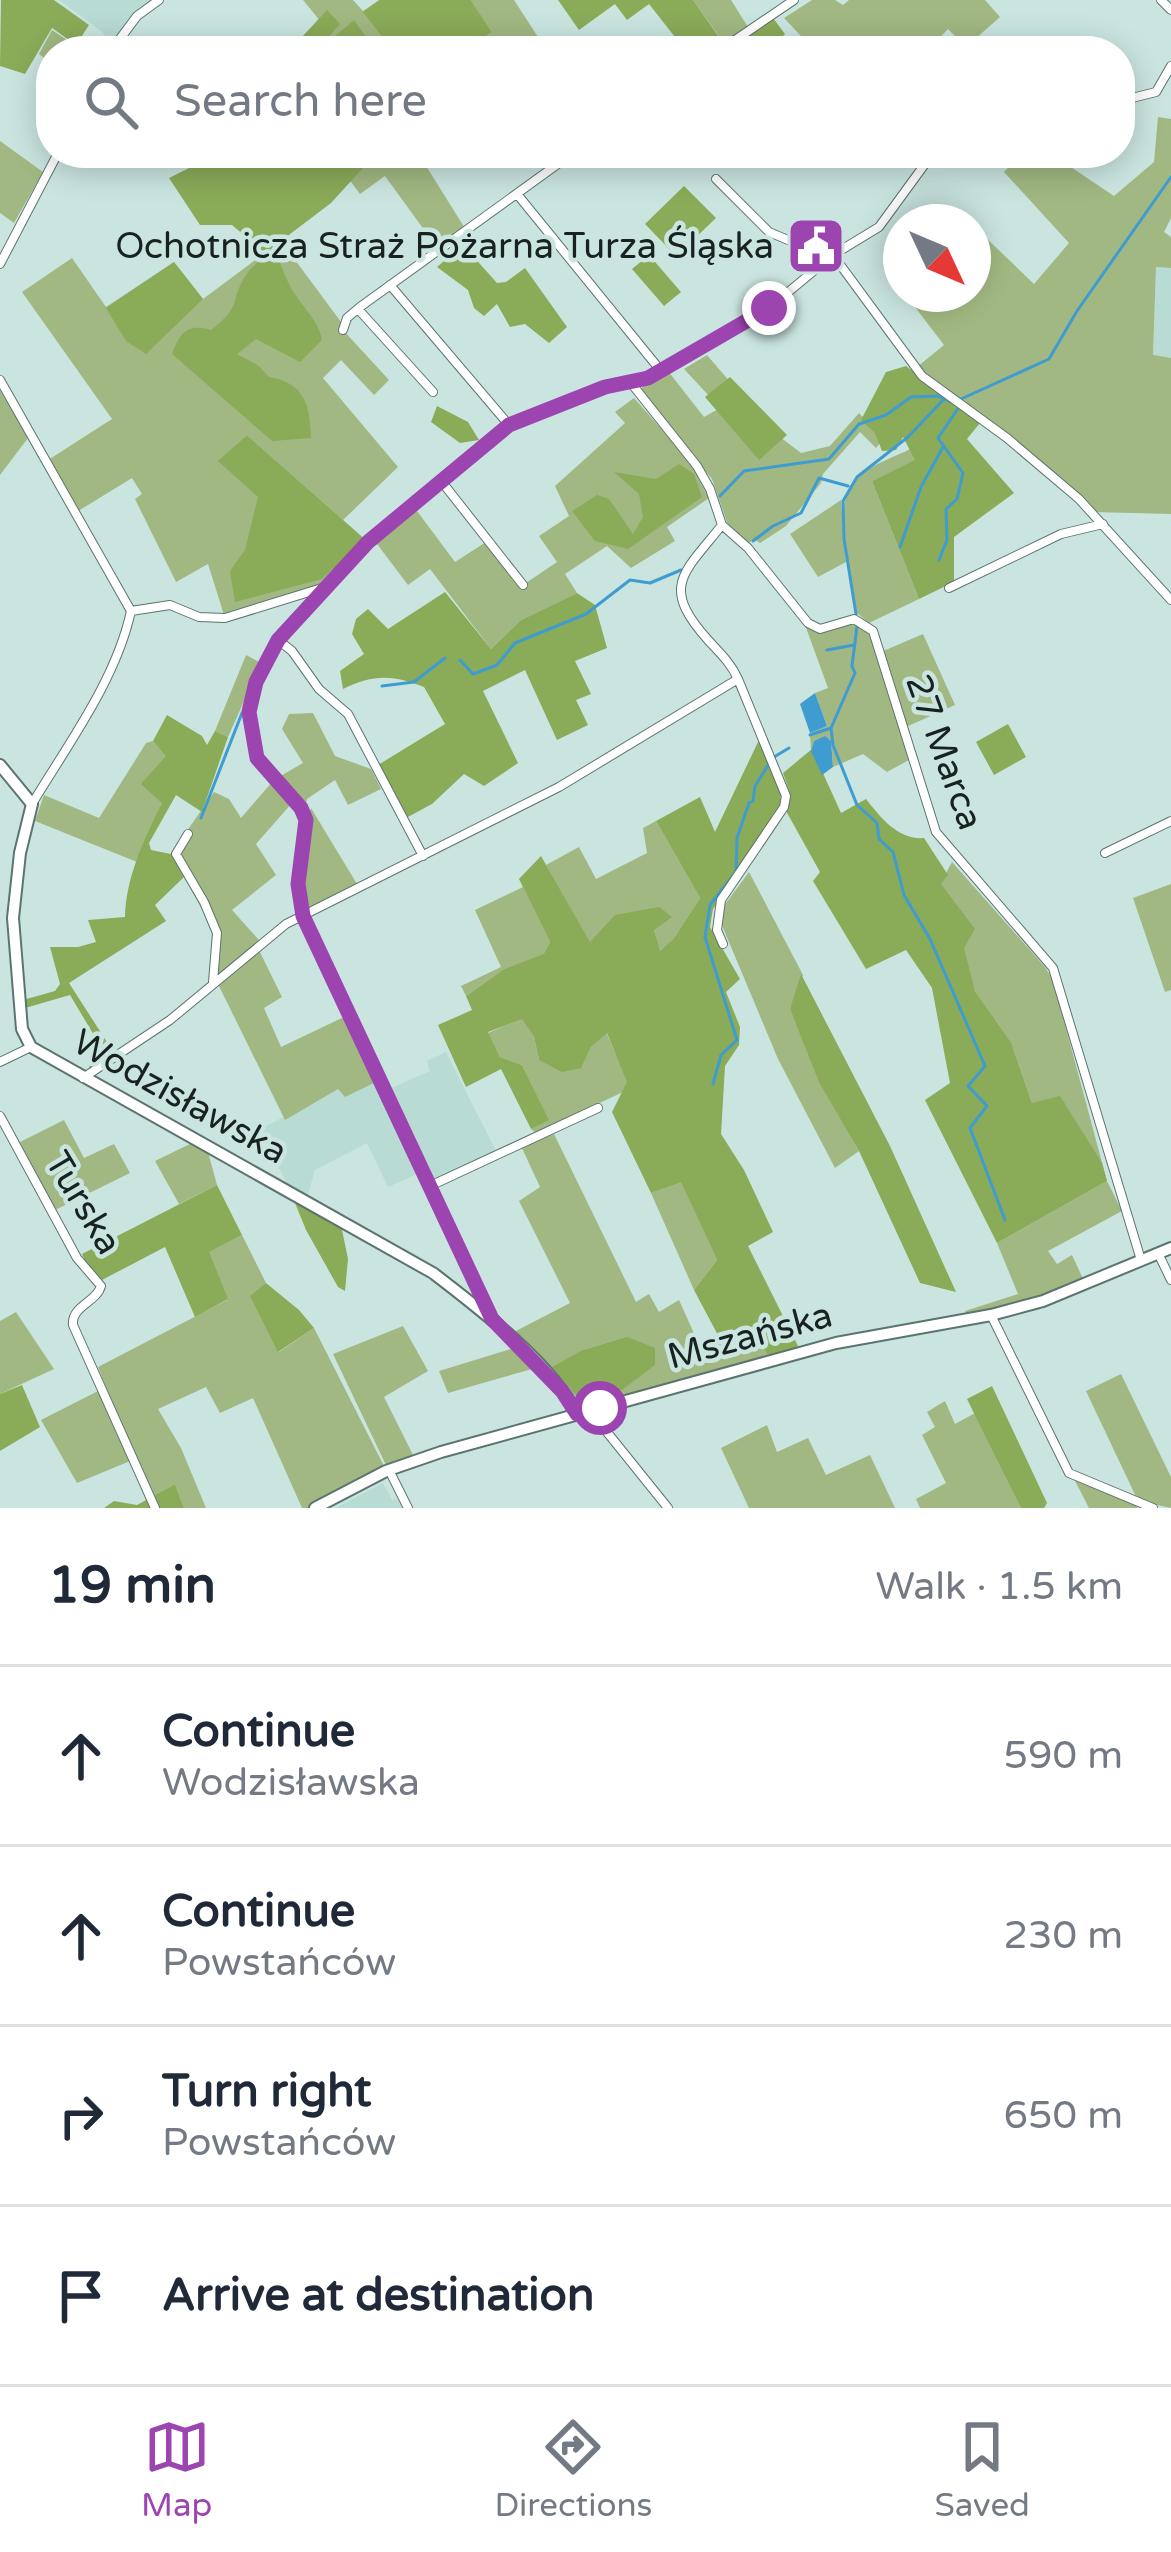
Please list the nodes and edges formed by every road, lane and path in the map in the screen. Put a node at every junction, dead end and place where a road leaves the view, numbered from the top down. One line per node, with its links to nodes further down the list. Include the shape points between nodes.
1 (159, 0): 5 (street)
2 (794, 0): 6 (street)
3 (1160, 0): 4 (street)
4 (1171, 10)
5 (122, 36)
6 (741, 36)
7 (1171, 66): 8 (street, via 1156,92)
8 (1135, 97)
9 (50, 168): 15 (street)
10 (553, 168): 13 (street)
11 (923, 168): 14 (street, via 879,227)
12 (716, 178): 16 (street, via 769,232 800,245)
13 (517, 194): 17 (street); 20 (street)
14 (833, 255): 16 (street); 26 (street, via 922,376)
15 (0, 264)
16 (819, 267): 20 (street, via 769,308)
17 (390, 285): 18 (street); 24 (street)
18 (358, 309): 19 (street); 23 (street)
19 (343, 330)
20 (662, 371): 22 (street)
21 (0, 380): 32 (street)
22 (631, 383): 24 (street); 27 (street, 27 Marca, via 697,466)
23 (433, 392)
24 (509, 425): 25 (street)
25 (442, 482): 28 (street); 29 (street)
26 (1103, 524): 30 (street, via 1061,534); 31 (street)
27 (722, 525): 34 (street, via 688,570 680,600); 52 (street, 27 Marca, via 814,628 854,619 872,631 936,832 1053,968)
28 (523, 586)
29 (323, 588): 32 (street, via 225,618 170,604); 33 (street)
30 (949, 588)
31 (1171, 600)
32 (131, 611): 36 (street, via 117,655)
33 (278, 640): 40 (street, via 348,714); 41 (street, via 249,712 257,758 306,820)
34 (738, 679): 40 (street, via 559,787); 42 (street, via 786,796 721,900)
35 (0, 765): 36 (street)
36 (32, 804): 44 (street, Wodzisławska, via 14,918 22,1029)
37 (1171, 821): 39 (street)
38 (188, 834): 43 (street, via 176,854 217,933)
39 (1105, 853)
40 (423, 856): 41 (street)
41 (303, 916): 43 (street); 49 (street, Wodzisławska)
42 (723, 944)
43 (213, 984): 46 (street)
44 (31, 1047): 45 (street); 46 (street, Wodzisławska)
45 (0, 1062)
46 (83, 1078): 55 (street, Wodzisławska, via 433,1273)
47 (598, 1108): 49 (street)
48 (0, 1117): 58 (street, Turska, via 77,1258 101,1286 73,1325)
49 (430, 1186): 55 (street, Wodzisławska)
50 (1171, 1248): 51 (street, Mszańska)
51 (1158, 1253): 52 (street, Mszańska); 53 (street)
52 (1142, 1260): 54 (street, Mszańska)
53 (1171, 1280)
54 (992, 1315): 56 (street, Mszańska, via 836,1343); 62 (street, via 1069,1473)
55 (492, 1319): 56 (street, Wodzisławska)
56 (584, 1413): 57 (street, Mszańska); 61 (street)
57 (389, 1470): 59 (street, Mszańska); 60 (street)
58 (155, 1508)
59 (315, 1508)
60 (408, 1508)
61 (668, 1508)
62 (1153, 1508)

